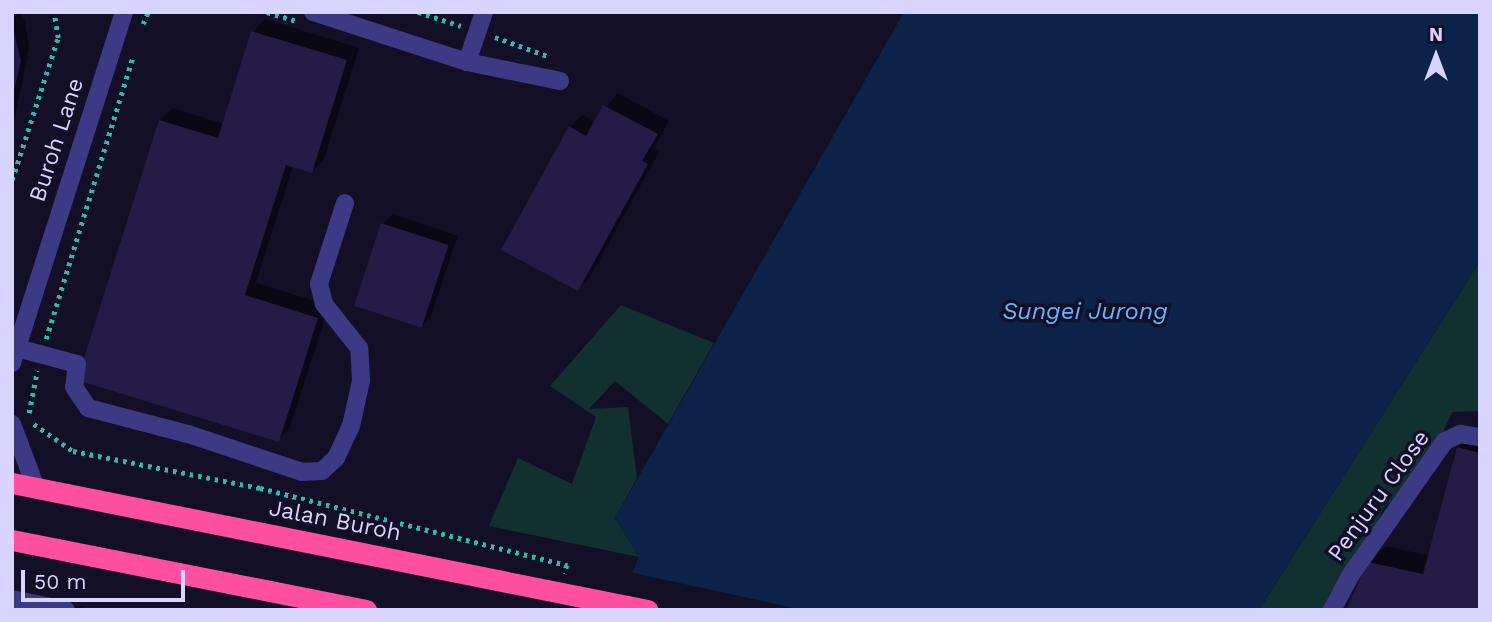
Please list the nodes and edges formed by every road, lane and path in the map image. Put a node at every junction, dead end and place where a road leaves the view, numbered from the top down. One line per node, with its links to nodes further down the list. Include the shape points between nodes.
1 (54, 12): 14 (path, via 58,38)
2 (110, 12): 9 (street)
3 (124, 12): 9 (street, Buroh Lane)
4 (148, 12): 10 (path)
5 (313, 12): 12 (street)
6 (418, 12): 8 (path)
7 (484, 12): 8 (street)
8 (477, 30): 12 (street); 13 (path, via 567,61)
9 (116, 34): 17 (street, Buroh Lane)
10 (139, 35)
11 (135, 48): 16 (path)
12 (467, 62): 13 (street)
13 (559, 81)
14 (12, 180)
15 (345, 203): 16 (street, via 319,284 324,304 359,348 360,381 351,426 336,458 322,471 302,472 188,434 89,408 74,387 77,364)
16 (42, 355): 17 (street); 23 (path, via 27,407 35,427 73,451 260,488 567,565)
17 (15, 356)
18 (12, 424): 21 (street)
19 (1480, 437): 28 (street, Penjuru Close, via 1460,434 1445,441 1350,576)
20 (12, 483): 21 (highway, Jalan Buroh)
21 (36, 488): 23 (highway, Jalan Buroh)
22 (12, 540): 26 (highway)
23 (558, 592): 27 (highway, Jalan Buroh)
24 (12, 599): 25 (street)
25 (66, 610)
26 (366, 610)
27 (647, 610)
28 (1332, 610)

